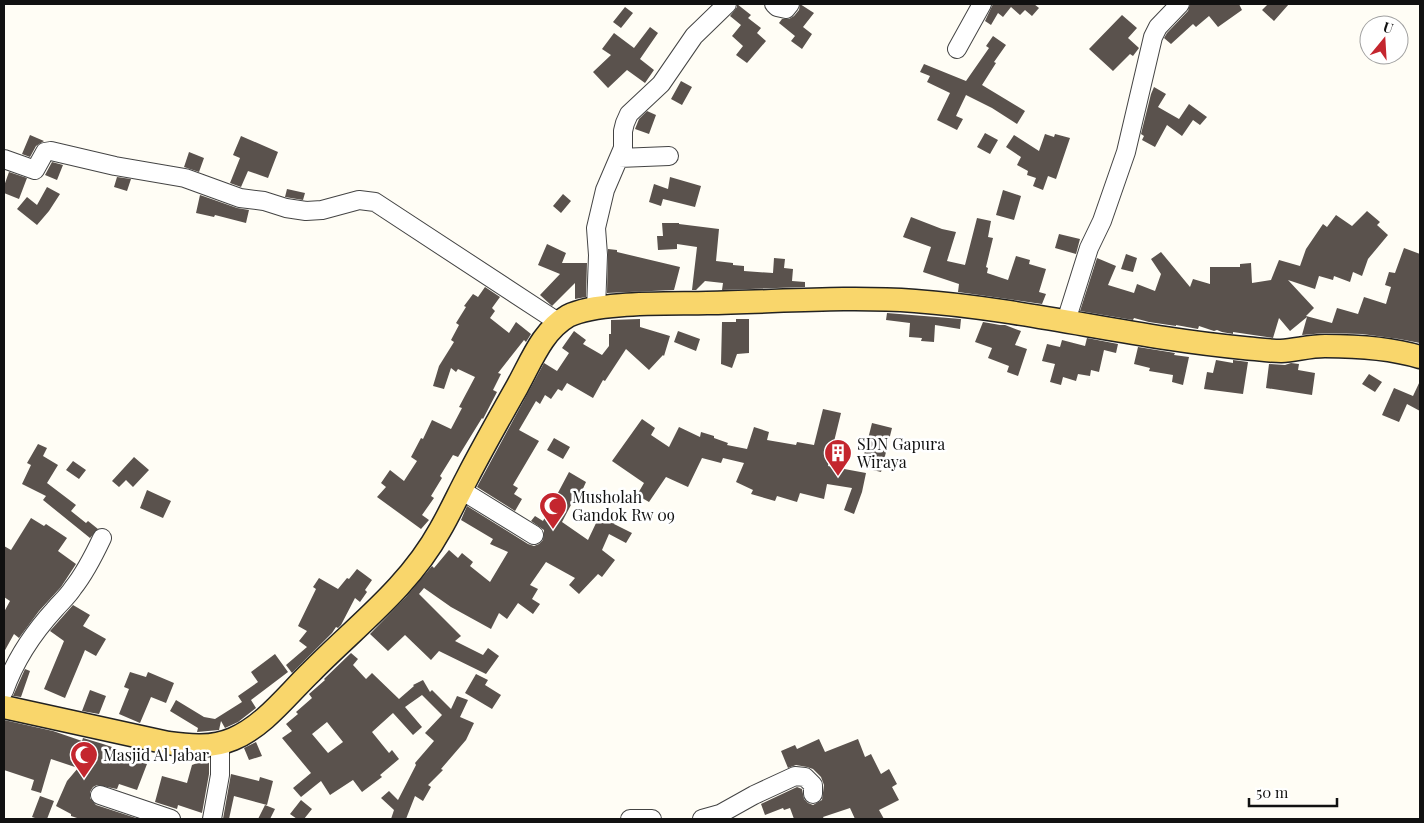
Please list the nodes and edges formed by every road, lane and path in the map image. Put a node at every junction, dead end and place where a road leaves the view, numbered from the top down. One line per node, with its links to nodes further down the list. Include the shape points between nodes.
1 (727, 4): 8 (street, via 694,36 661,84 630,114 623,131)
2 (774, 4): 3 (street, via 786,9)
3 (790, 4)
4 (982, 4): 6 (street)
5 (1170, 7): 11 (street, via 1153,37 1126,152 1089,248)
6 (957, 49)
7 (669, 156): 8 (street)
8 (619, 158): 10 (street, via 605,190 596,228)
9 (4, 159): 12 (street, via 34,170 45,152 51,151 185,178 240,198 286,208 322,210 359,200 375,202)
10 (596, 309): 11 (main road, via 867,299 966,306); 12 (main road, via 573,314)
11 (1066, 321): 13 (main road, via 1242,348 1279,351 1322,346 1368,348)
12 (558, 322): 14 (main road, via 538,349)
13 (1420, 357)
14 (461, 490): 15 (street); 19 (main road, via 439,533 403,583 368,620 253,728)
15 (534, 535)
16 (102, 538): 17 (street, via 88,568 28,643 12,668)
17 (4, 691)
18 (4, 707): 19 (main road, via 168,744)
19 (220, 744): 23 (street, via 220,776)
20 (813, 794): 26 (street, via 813,785 805,777 795,776 720,814)
21 (100, 795): 22 (street)
22 (171, 819)
23 (212, 819)
24 (630, 819): 25 (street)
25 (652, 819)
26 (702, 819)

